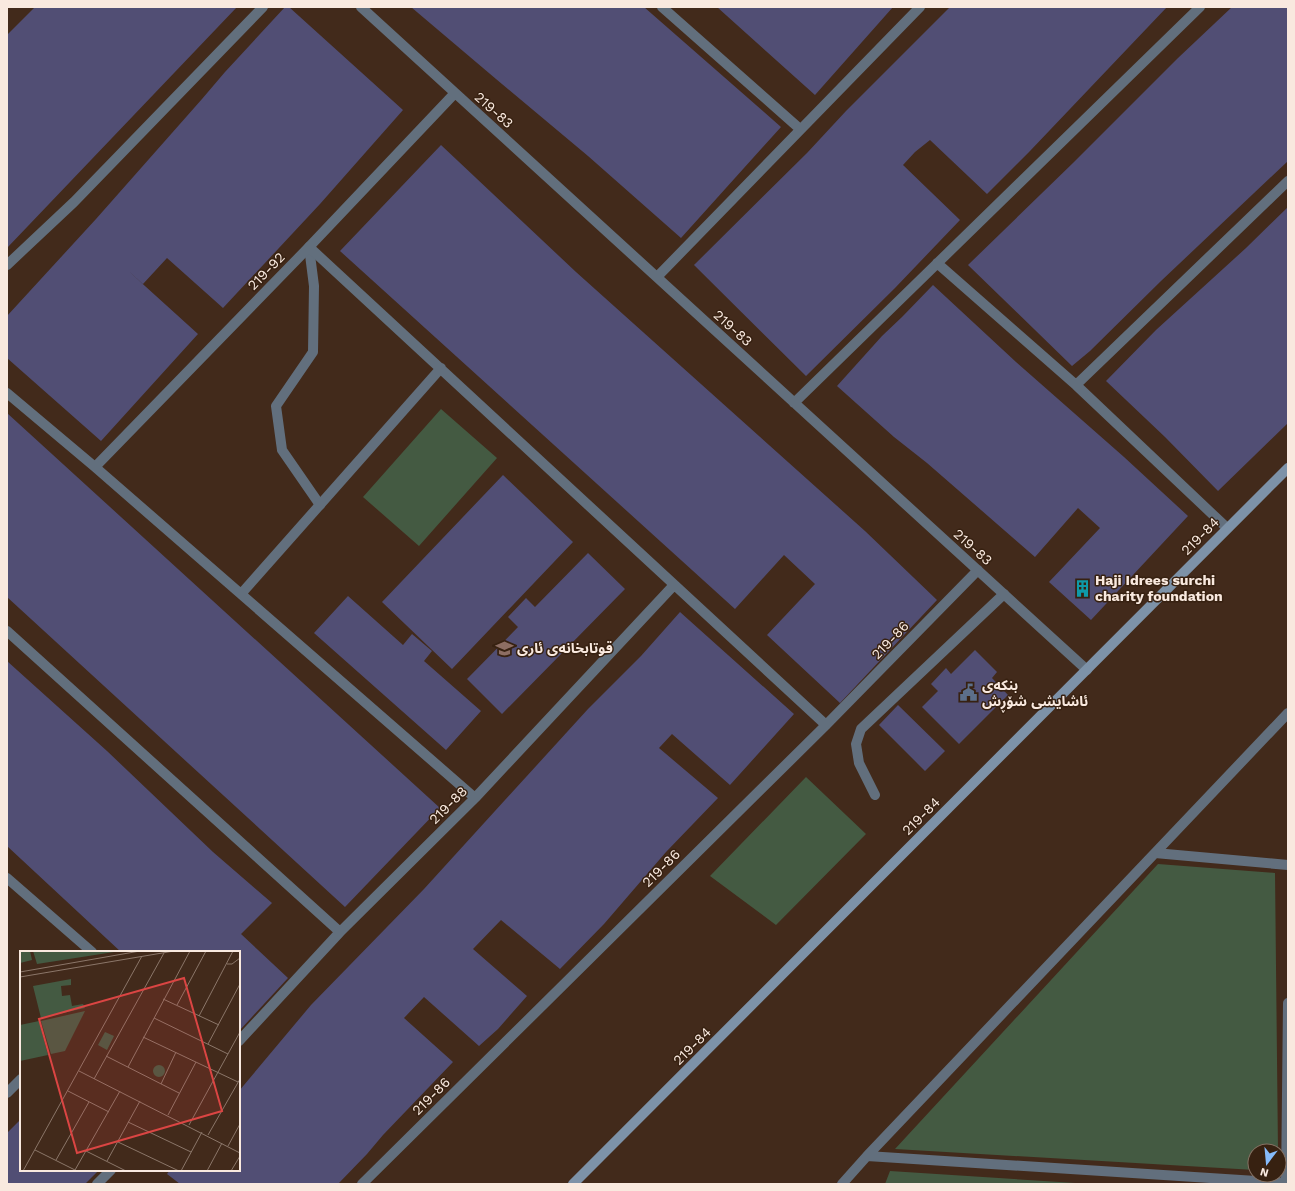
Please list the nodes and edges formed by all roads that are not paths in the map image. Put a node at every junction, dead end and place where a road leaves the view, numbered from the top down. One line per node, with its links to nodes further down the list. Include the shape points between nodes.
1 (263, 7): 11 (street, via 74,202)
2 (361, 7): 6 (street, 219-83)
3 (662, 7): 7 (street)
4 (920, 7): 7 (street)
5 (1200, 7): 10 (street)
6 (455, 93): 9 (street, 219-92); 12 (street, 219-83)
7 (800, 129): 12 (street)
8 (1288, 181): 14 (street)
9 (309, 247): 13 (street); 17 (street, 219-92); 19 (street, via 314,286 314,352 276,406 282,450)
10 (937, 264): 14 (street); 16 (street)
11 (7, 265)
12 (657, 277): 16 (street, 219-83)
13 (441, 368): 19 (street); 22 (street)
14 (1076, 385): 20 (street)
15 (7, 392): 17 (street)
16 (794, 403): 21 (street, 219-83)
17 (95, 467): 23 (street)
18 (1288, 468): 20 (street, 219-84)
19 (320, 505): 23 (street)
20 (1227, 528): 26 (street, 219-84)
21 (978, 570): 24 (street, 219-83); 28 (street, 219-86)
22 (674, 585): 28 (street); 30 (street, 219-88)
23 (241, 594): 30 (street)
24 (1004, 594): 26 (street, 219-83); 29 (street, via 861,729 856,744 859,763)
25 (7, 631): 34 (street)
26 (1087, 670): 46 (street, 219-84)
27 (1288, 713): 31 (street)
28 (826, 724): 45 (street, 219-86)
29 (875, 795)
30 (475, 798): 34 (street, 219-88)
31 (1155, 853): 32 (street); 40 (street)
32 (1288, 865)
33 (7, 878): 35 (street)
34 (340, 932): 37 (street, 219-88)
35 (91, 951)
36 (1288, 1003): 43 (street)
37 (240, 1040)
38 (20, 1080): 39 (street)
39 (7, 1094)
40 (867, 1156): 42 (street); 47 (street)
41 (110, 1171): 44 (street)
42 (1247, 1180)
43 (1287, 1183)
44 (97, 1184)
45 (362, 1184)
46 (573, 1184)
47 (842, 1184)

